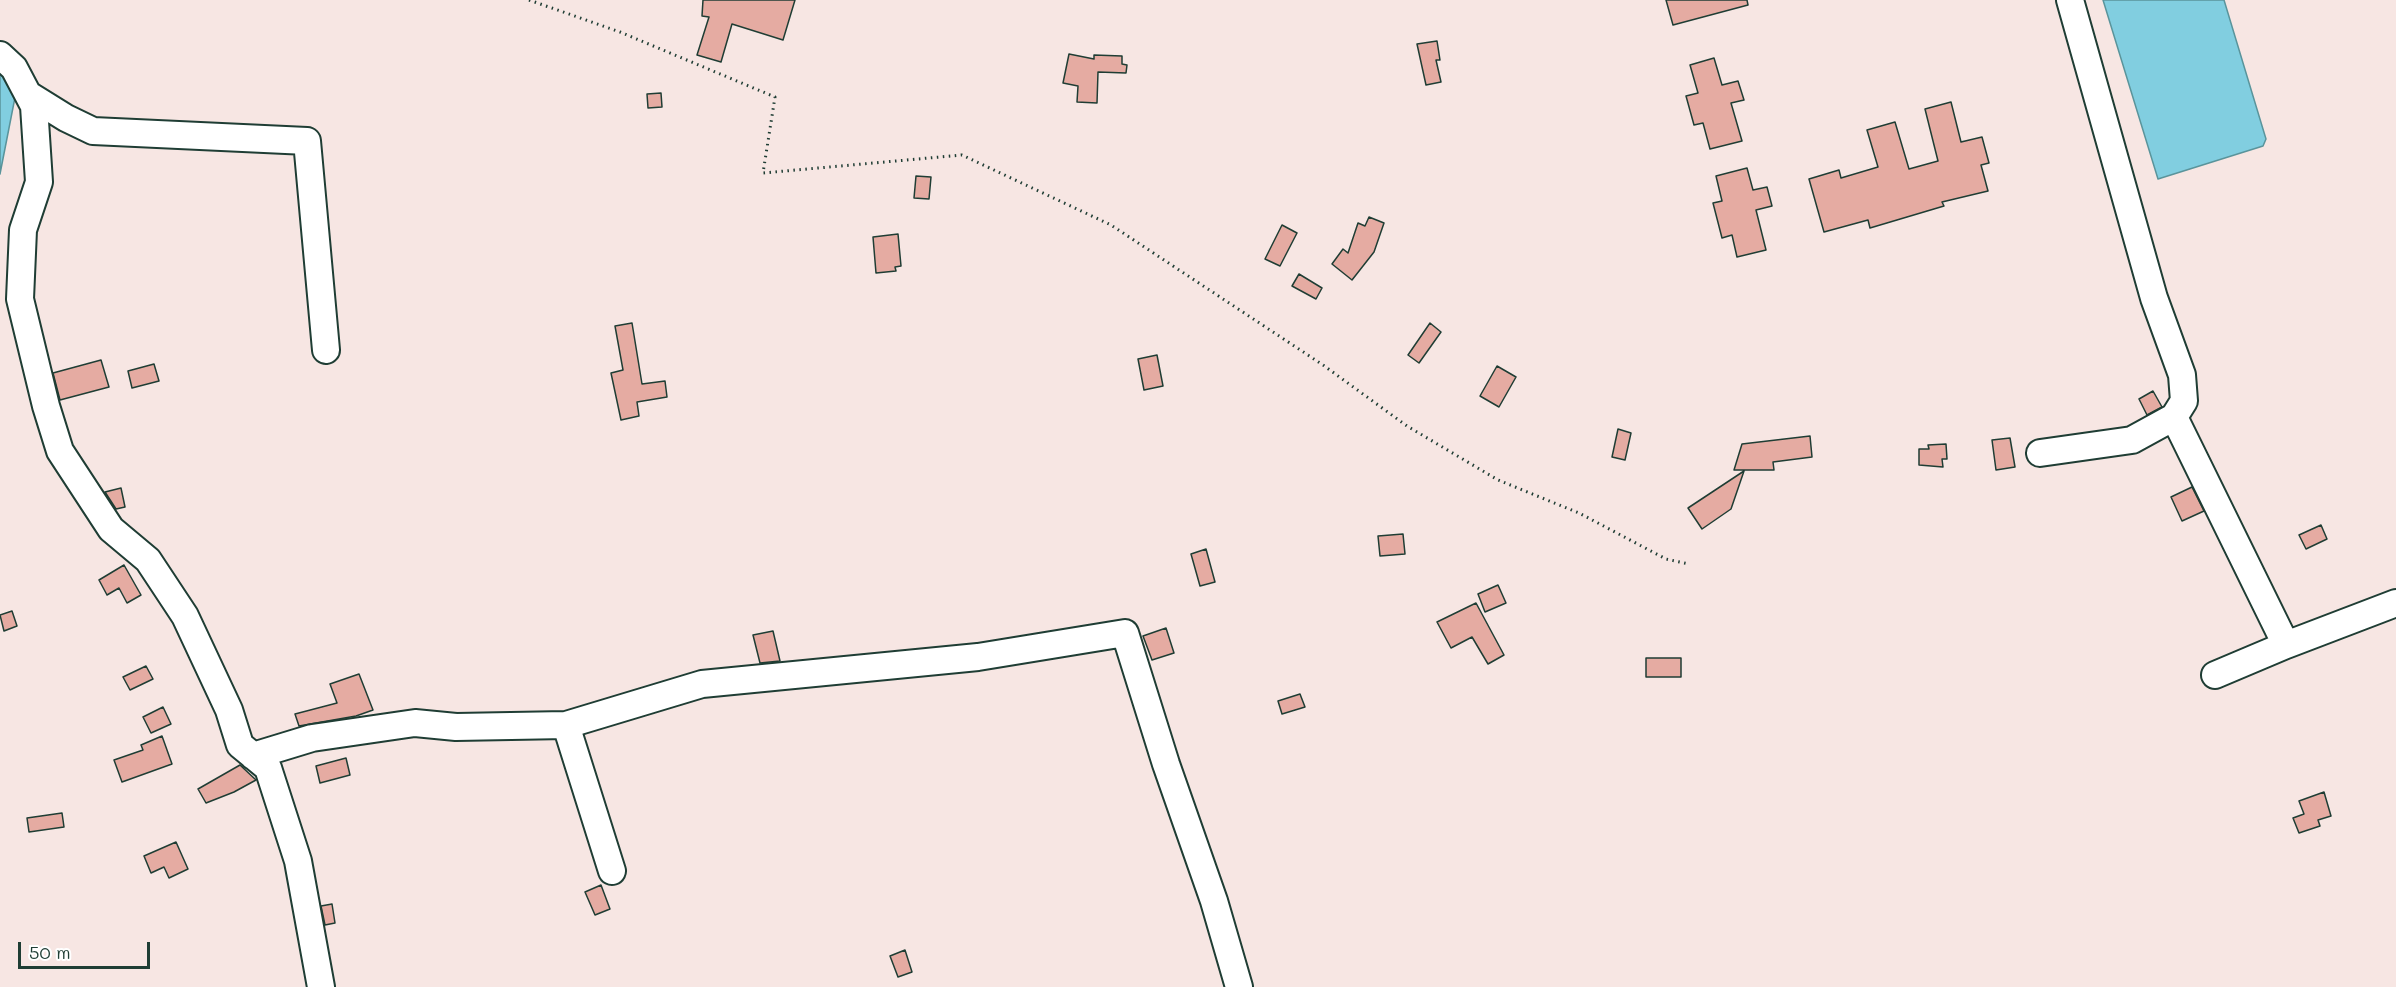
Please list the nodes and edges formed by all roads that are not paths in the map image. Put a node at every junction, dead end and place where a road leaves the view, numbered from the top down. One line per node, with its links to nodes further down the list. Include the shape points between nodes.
1 (2070, 0): 5 (street, via 2154,298 2182,375 2184,401)
2 (0, 55): 3 (street, via 14,68)
3 (29, 95): 4 (street, via 93,131 307,141); 11 (street, via 34,106 39,182 23,230 20,299 60,451 111,529 148,560 184,616 229,710 240,745)
4 (326, 350)
5 (2174, 417): 6 (street, via 2132,440); 8 (street)
6 (2040, 453)
7 (2396, 603): 8 (street)
8 (2286, 645): 9 (street)
9 (2215, 675)
10 (566, 725): 11 (street, via 456,727 415,723 312,738); 12 (street); 14 (street, via 702,684 978,657 1125,633)
11 (253, 756): 13 (street, via 268,768 298,861)
12 (612, 871)
13 (321, 987)
14 (1239, 987)

